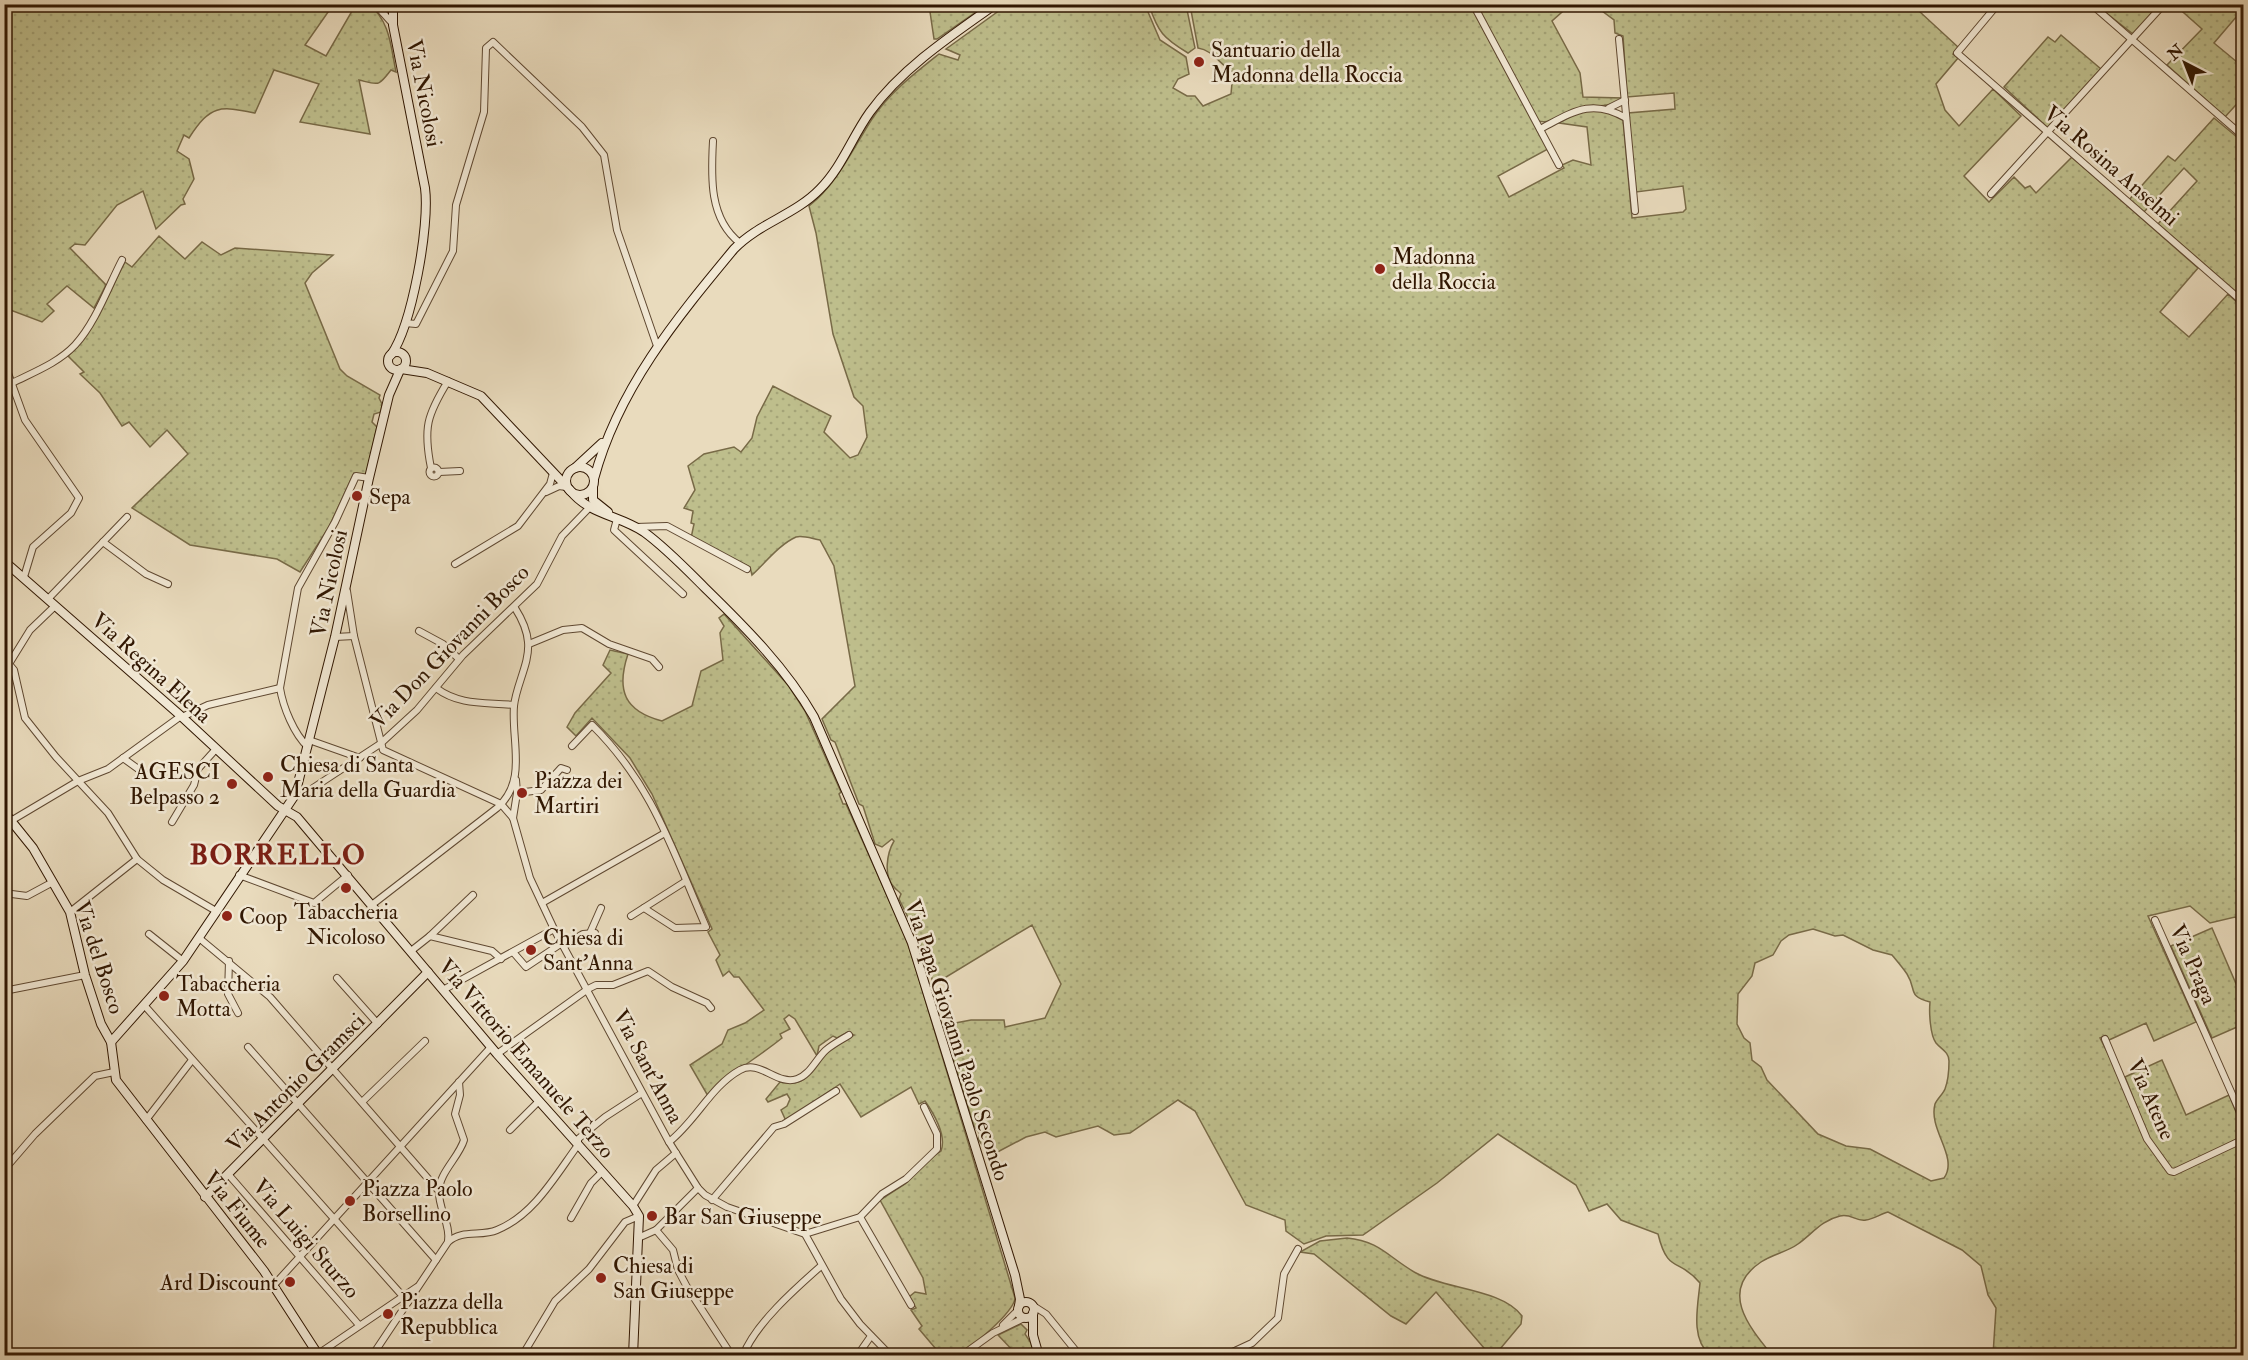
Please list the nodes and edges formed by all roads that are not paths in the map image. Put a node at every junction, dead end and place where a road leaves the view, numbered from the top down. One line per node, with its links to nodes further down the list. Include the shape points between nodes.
1 (375, 4): 8 (street)
2 (393, 4): 8 (street, Via Nicolosi)
3 (996, 4): 21 (street, via 889,89 870,112 837,168 815,194)
4 (1473, 4): 14 (street)
5 (1998, 4): 15 (street, Via Rosina Anselmi, via 1957,53)
6 (2091, 4): 10 (street)
7 (2164, 4): 10 (street)
8 (393, 25): 24 (street, Via Nicolosi, via 427,201 424,240)
9 (1619, 39): 11 (street)
10 (2132, 40): 15 (street); 16 (street)
11 (1625, 100): 12 (street); 13 (street)
12 (1609, 108): 13 (street); 14 (street, via 1580,110)
13 (1626, 118): 20 (street)
14 (1540, 129): 18 (street)
15 (2048, 134): 19 (street); 23 (street, Via Rosina Anselmi)
16 (2244, 137)
17 (713, 141): 21 (street, via 717,213 723,227)
18 (1559, 165)
19 (1991, 194)
20 (1635, 211)
21 (740, 243): 25 (street)
22 (122, 260): 33 (street, via 74,345 55,362)
23 (2244, 303)
24 (404, 326): 25 (street, via 419,321 453,252 456,205 485,104 486,48 493,42 582,127 604,155 617,230); 26 (street); 27 (street)
25 (657, 346): 35 (street)
26 (391, 355): 27 (street, via 399,352); 29 (street)
27 (405, 357): 30 (street, via 406,363); 31 (street)
28 (4, 362): 33 (street)
29 (390, 366): 30 (street); 34 (street)
30 (400, 370): 31 (street); 34 (street)
31 (427, 373): 32 (street)
32 (448, 381): 36 (street, via 486,400); 38 (street, via 427,422 429,472 436,476 439,472)
33 (12, 383): 53 (street, via 26,420 79,498 71,513 33,547)
34 (389, 395): 40 (street, Via Nicolosi)
35 (608, 435): 37 (street); 41 (street)
36 (546, 463): 37 (street, via 561,472); 39 (street)
37 (572, 469): 41 (street, via 589,470); 42 (street, via 566,480)
38 (460, 471)
39 (553, 473): 42 (street); 43 (street)
40 (369, 478): 55 (street, Via Nicolosi); 69 (street, via 356,476 298,588)
41 (593, 482): 42 (street, via 590,491 580,495); 44 (street)
42 (568, 489): 43 (street, via 552,488); 45 (street)
43 (543, 494): 51 (street, via 507,535)
44 (593, 500): 45 (street); 47 (street)
45 (590, 510): 47 (street); 59 (street, Via Don Giovanni Bosco, via 562,536 542,577)
46 (127, 517): 49 (street)
47 (616, 518): 48 (street, Via Papa Giovanni Paolo Secondo); 56 (street, via 614,530)
48 (636, 527): 52 (street, via 673,528); 181 (street, Via Papa Giovanni Paolo Secondo, via 735,618 795,686 814,717 912,943 1020,1299)
49 (103, 542): 54 (street, via 146,574); 57 (street)
50 (4, 561): 53 (street, Via Regina Elena)
51 (455, 564)
52 (747, 569)
53 (24, 577): 57 (street, Via Regina Elena)
54 (168, 584)
55 (346, 587): 60 (street, Via Nicolosi); 61 (street)
56 (683, 594)
57 (48, 599): 58 (street, Via Regina Elena)
58 (55, 606): 67 (street, via 30,630); 72 (street, Via Regina Elena)
59 (515, 608): 65 (street, via 524,621); 66 (street, Via Don Giovanni Bosco)
60 (339, 617): 61 (street); 64 (street, Via Nicolosi)
61 (351, 622): 63 (street)
62 (419, 632): 66 (street, via 443,644)
63 (354, 636): 64 (street); 74 (street)
64 (335, 637): 73 (street, Via Nicolosi)
65 (529, 644): 68 (street, via 563,630 582,628 609,644 652,659); 71 (street)
66 (459, 659): 70 (street, Via Don Giovanni Bosco)
67 (7, 663): 82 (street, via 14,670 26,718)
68 (660, 667)
69 (280, 687): 72 (street); 73 (street, via 300,740)
70 (436, 688): 71 (street, via 473,703); 74 (street, Via Don Giovanni Bosco)
71 (514, 705): 81 (street)
72 (181, 716): 76 (street, Via Regina Elena); 77 (street)
73 (309, 744): 78 (street); 85 (street, Via Nicolosi)
74 (381, 744): 78 (street, Via Don Giovanni Bosco); 86 (street, via 383,750 400,759)
75 (572, 746): 93 (street, via 592,725 626,762 649,796)
76 (216, 749): 88 (street, Via Regina Elena); 91 (street, via 198,769 195,785)
77 (123, 758): 80 (street); 82 (street)
78 (360, 758): 83 (street, Via Don Giovanni Bosco)
79 (567, 770): 84 (street, via 561,768 537,791)
80 (148, 776)
81 (515, 776): 84 (street); 86 (street, via 512,790)
82 (78, 781): 92 (street); 94 (street, via 108,813)
83 (314, 788)
84 (517, 794): 90 (street)
85 (295, 795): 88 (street); 89 (street)
86 (498, 805): 90 (street); 102 (street)
87 (4, 812): 92 (street, Via del Bosco)
88 (282, 812): 89 (street, Via Regina Elena); 95 (street)
89 (297, 817): 96 (street, Via Vittorio Emanuele Terzo)
90 (513, 818): 101 (street, Via Sant'Anna, via 530,878)
91 (172, 822)
92 (8, 823): 98 (street, Via del Bosco, via 33,848)
93 (665, 833): 97 (street); 101 (street)
94 (137, 859): 105 (street, via 163,880); 106 (street)
95 (239, 875): 96 (street, via 314,903); 105 (street)
96 (348, 875): 102 (street, Via Vittorio Emanuele Terzo)
97 (686, 881): 104 (street); 104 (street, via 706,927 675,928)
98 (53, 882): 99 (street, via 27,896); 106 (street, Via del Bosco)
99 (4, 893)
100 (473, 895): 111 (street)
101 (542, 903): 109 (street, Via Sant'Anna)
102 (373, 904): 114 (street, Via Vittorio Emanuele Terzo)
103 (601, 908): 113 (street, via 593,933)
104 (644, 908): 107 (street)
105 (216, 911): 112 (street)
106 (70, 912): 120 (street, Via del Bosco)
107 (632, 916)
108 (2155, 921): 147 (street, Via Praga)
109 (554, 929): 113 (street, Via Sant'Anna); 115 (street)
110 (149, 934): 117 (street)
111 (430, 936): 114 (street); 116 (street, via 492,951)
112 (199, 938): 117 (street); 118 (street)
113 (563, 944): 115 (street, via 526,967); 122 (street, Via Sant'Anna)
114 (411, 951): 119 (street, Via Vittorio Emanuele Terzo)
115 (513, 952): 116 (street)
116 (501, 958): 123 (street)
117 (183, 961): 125 (street)
118 (229, 961): 127 (street, via 228,994); 136 (street, via 270,997)
119 (429, 973): 123 (street, Via Vittorio Emanuele Terzo); 128 (street, Via Antonio Gramsci)
120 (85, 975): 124 (street); 132 (street, Via del Bosco)
121 (338, 978): 128 (street)
122 (588, 989): 126 (street, via 613,985 648,971); 134 (street); 141 (street, Via Sant'Anna)
123 (443, 990): 134 (street, Via Vittorio Emanuele Terzo)
124 (4, 991)
125 (144, 1005): 132 (street); 135 (street)
126 (711, 1008)
127 (238, 1013)
128 (378, 1024): 136 (street, Via Antonio Gramsci)
129 (849, 1035): 151 (street, via 826,1050 800,1079 780,1079 756,1068 739,1071)
130 (2105, 1039): 150 (street, Via Atene, via 2147,1138 2170,1171)
131 (425, 1041): 143 (street)
132 (111, 1042): 137 (street, Via del Bosco)
133 (248, 1047): 144 (street)
134 (494, 1050): 138 (street); 142 (street, Via Vittorio Emanuele Terzo)
135 (192, 1060): 146 (street); 149 (street)
136 (333, 1069): 143 (street); 144 (street, Via Antonio Gramsci)
137 (114, 1072): 139 (street, Via del Bosco); 155 (street, via 95,1076)
138 (459, 1082): 153 (street); 160 (street, via 455,1114 464,1140)
139 (123, 1091): 146 (street, Via Fiume)
140 (836, 1091): 162 (street, via 774,1127)
141 (642, 1093): 151 (street, Via Sant'Anna); 152 (street, via 604,1117 578,1139)
142 (539, 1101): 148 (street); 152 (street, Via Vittorio Emanuele Terzo)
143 (362, 1102): 153 (street)
144 (298, 1104): 149 (street, Via Antonio Gramsci); 158 (street)
145 (924, 1107): 165 (street, via 937,1134 937,1149)
146 (146, 1120): 161 (street, Via Fiume)
147 (2244, 1121)
148 (510, 1130)
149 (262, 1139): 157 (street, Via Antonio Gramsci); 167 (street)
150 (2244, 1139)
151 (669, 1142): 154 (street, Via Sant'Anna)
152 (578, 1145): 156 (street, Via Vittorio Emanuele Terzo); 171 (street, via 530,1207 499,1230 460,1234)
153 (401, 1146): 158 (street); 160 (street)
154 (676, 1153): 159 (street, Via Sant'Anna); 163 (street, via 656,1170)
155 (4, 1170)
156 (602, 1172): 163 (street, Via Vittorio Emanuele Terzo); 166 (street, via 591,1182)
157 (228, 1174): 161 (street, Via Antonio Gramsci); 173 (street, Via Luigi Sturzo)
158 (368, 1182): 167 (street); 174 (street)
159 (698, 1188): 162 (street, Via Sant'Anna); 168 (street)
160 (438, 1190): 171 (street)
161 (205, 1197): 176 (street, Via Fiume)
162 (712, 1200): 169 (street, Via Sant'Anna)
163 (633, 1206): 164 (street, Via Vittorio Emanuele Terzo)
164 (639, 1216): 170 (street); 187 (street, via 625,1222 589,1269 555,1302)
165 (860, 1217): 169 (street); 180 (street)
166 (571, 1218)
167 (333, 1220): 173 (street); 178 (street)
168 (656, 1230): 170 (street); 189 (street, via 673,1250 687,1287)
169 (805, 1234): 175 (street)
170 (638, 1238): 188 (street)
171 (448, 1242): 174 (street)
172 (1298, 1249): 196 (street, via 1284,1274 1278,1318 1252,1343)
173 (300, 1257): 176 (street); 183 (street, Via Luigi Sturzo)
174 (436, 1260): 177 (street)
175 (821, 1266): 184 (street); 190 (street, via 747,1343)
176 (274, 1285): 185 (street, Via Fiume)
177 (420, 1285): 178 (street); 179 (street)
178 (401, 1296): 179 (street); 183 (street)
179 (408, 1302): 186 (street)
180 (912, 1305)
181 (1027, 1311): 182 (street); 182 (street, via 1042,1310); 193 (street); 194 (street, Via Papa Giovanni Paolo Secondo)
182 (1051, 1322): 195 (street)
183 (359, 1325): 185 (street)
184 (871, 1336): 191 (street); 192 (street)
185 (318, 1355)
186 (372, 1356)
187 (522, 1356)
188 (633, 1356)
189 (732, 1356)
190 (743, 1356)
191 (857, 1356)
192 (891, 1356)
193 (961, 1356)
194 (1039, 1356)
195 (1080, 1356)
196 (1224, 1356)

